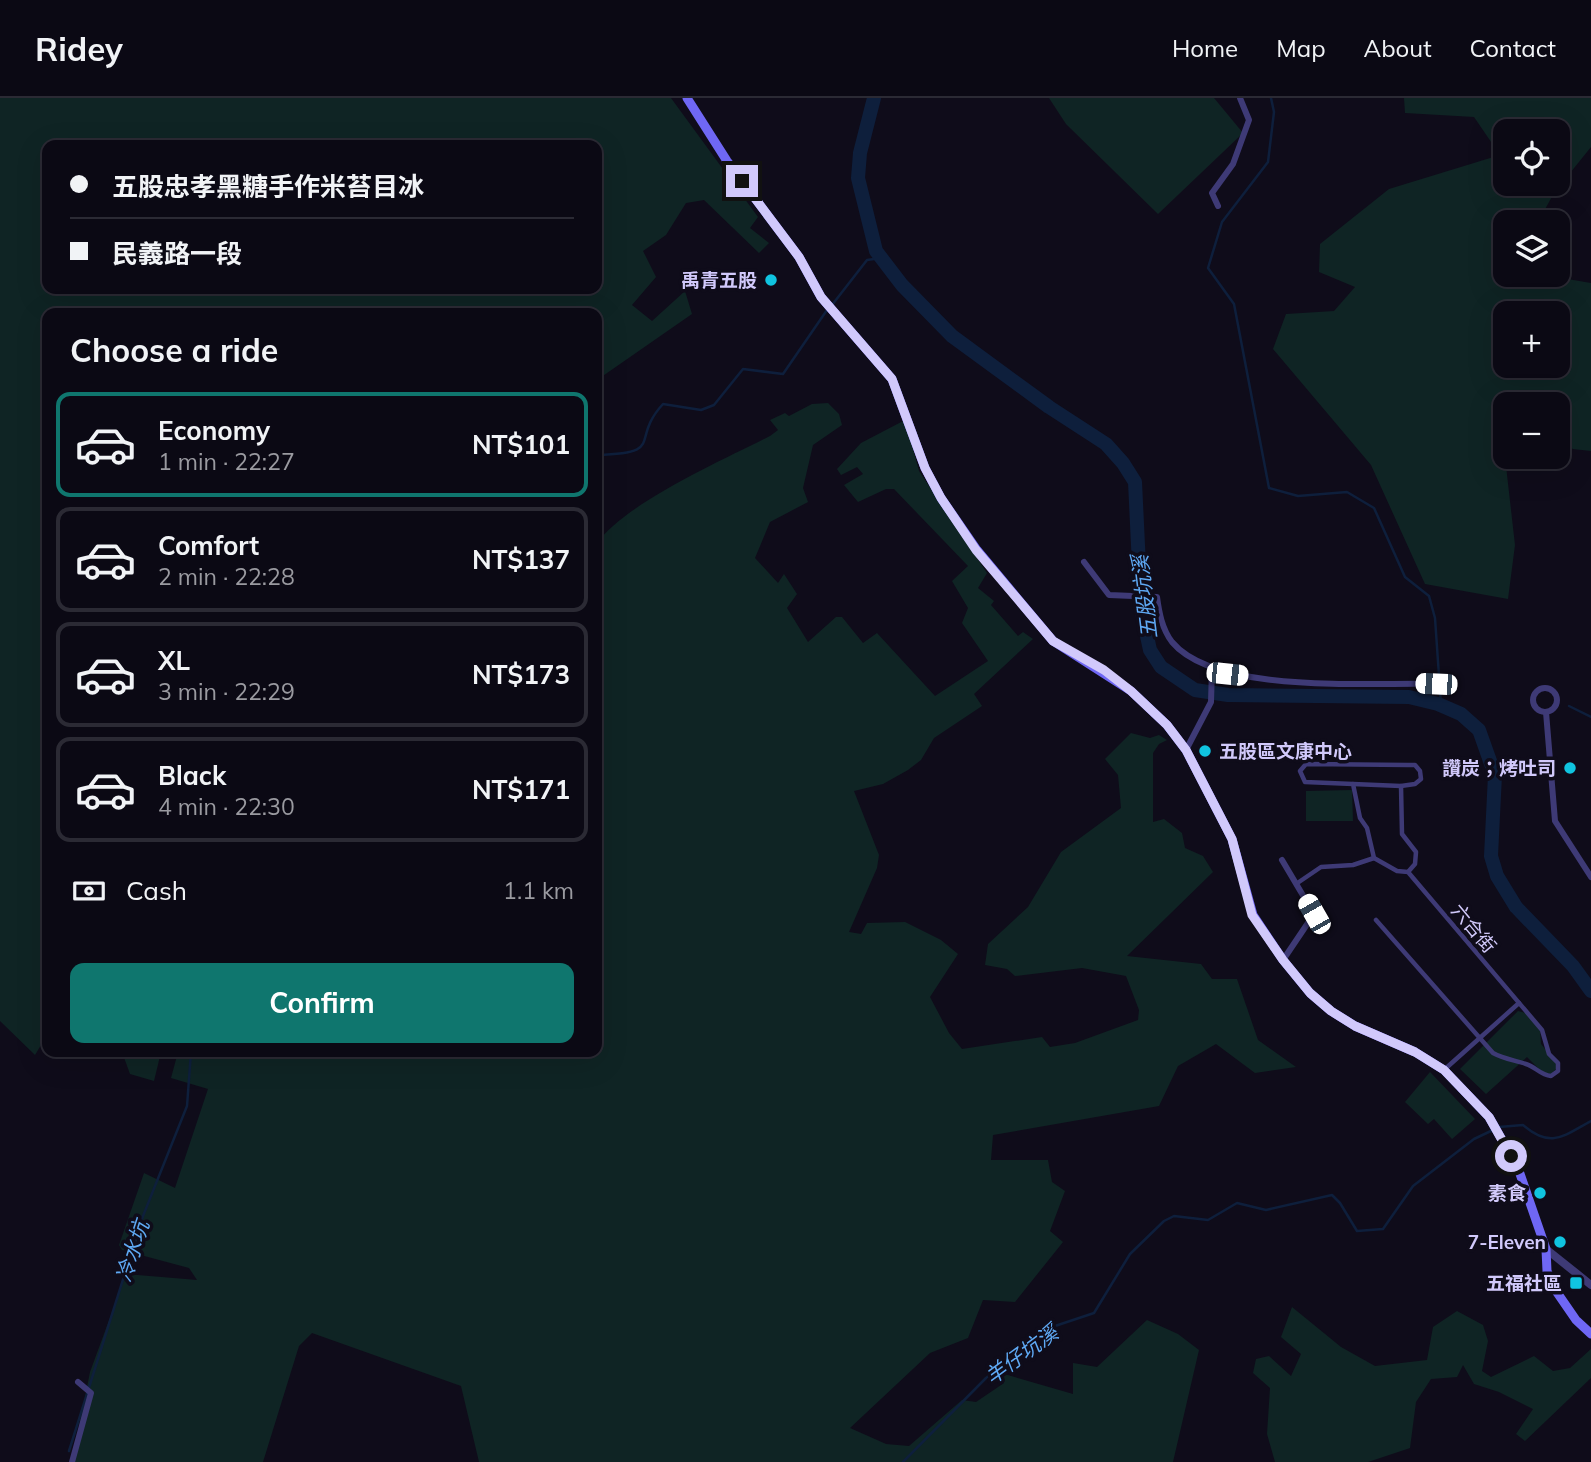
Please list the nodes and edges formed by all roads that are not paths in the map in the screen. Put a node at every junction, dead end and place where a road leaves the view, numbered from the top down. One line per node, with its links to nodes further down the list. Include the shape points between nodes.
1 (687, 98): 8 (main road, via 830,307 892,379 925,468 976,550 1053,641 1131,691)
2 (1240, 98): 3 (street, via 1249,120 1233,164 1212,193)
3 (1219, 206)
4 (1084, 562): 5 (street, via 1109,595 1157,597 1164,630 1172,642)
5 (1212, 672): 6 (street, via 1298,681); 8 (street, via 1211,702)
6 (1436, 684)
7 (1546, 712): 7 (street, via 1558,702 1547,688 1537,691 1533,700 1535,707); 14 (street, via 1555,821)
8 (1186, 750): 17 (main road, via 1232,839 1252,915)
9 (1353, 784): 10 (street); 10 (street, via 1304,782 1300,771 1307,764 1415,765 1421,779); 11 (street)
10 (1401, 786): 13 (street, via 1402,834 1416,852 1415,864)
11 (1374, 858): 13 (street, 六合街); 15 (street, via 1321,867)
12 (1283, 860): 15 (street)
13 (1408, 872): 18 (street, 六合街)
14 (1591, 877)
15 (1296, 884): 17 (street, via 1314,914)
16 (1376, 920): 19 (street, 六合街)
17 (1283, 960): 20 (main road, via 1331,1011)
18 (1519, 1003): 19 (street); 19 (street, 六合街, via 1542,1030 1558,1071 1543,1076 1530,1064 1493,1053)
19 (1479, 1038): 20 (street)
20 (1444, 1070): 21 (main road, via 1489,1117 1505,1143)
21 (1546, 1249): 22 (street); 23 (main road, via 1547,1271 1556,1291)
22 (1591, 1284)
23 (1591, 1334)
24 (78, 1382): 25 (street, via 88,1390)
25 (72, 1462)

